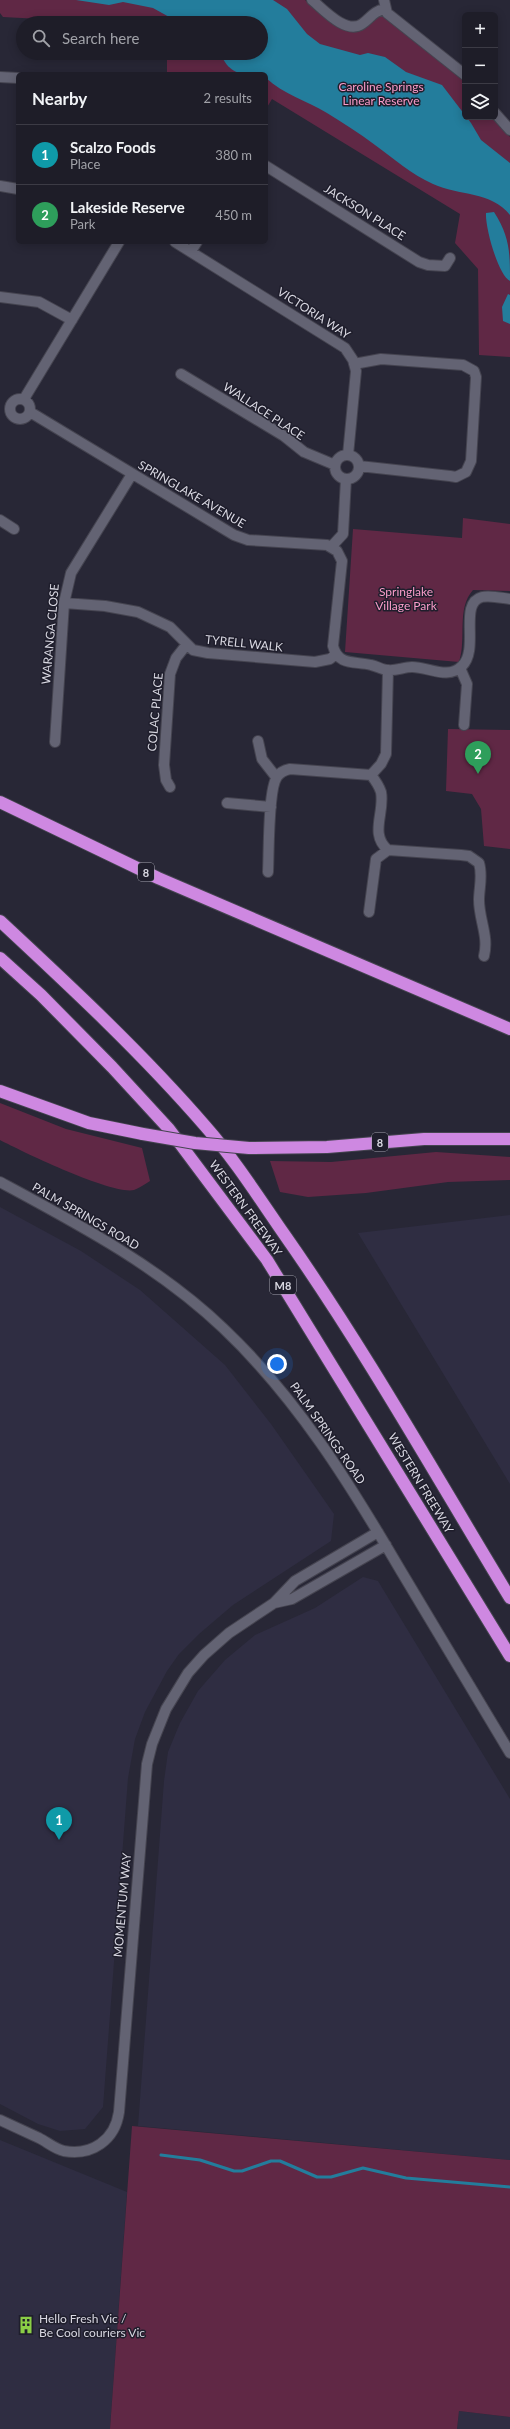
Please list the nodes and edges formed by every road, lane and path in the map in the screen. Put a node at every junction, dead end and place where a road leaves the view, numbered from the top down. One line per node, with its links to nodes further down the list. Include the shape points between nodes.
1 (312, 0): 2 (street, via 340,23 348,26 361,25)
2 (384, 5): 3 (street)
3 (462, 72)
4 (0, 77): 5 (street)
5 (16, 78)
6 (498, 116): 7 (street)
7 (510, 130)
8 (268, 167): 15 (street, JACKSON PLACE, via 419,262 445,266)
9 (0, 186): 10 (street)
10 (16, 188)
11 (118, 244): 17 (street)
12 (179, 244): 14 (street, VICTORIA WAY)
13 (196, 244): 14 (street)
14 (191, 251): 18 (street, VICTORIA WAY, via 337,341 351,355)
15 (450, 258)
16 (0, 297): 17 (street, via 39,302)
17 (72, 320): 20 (street)
18 (354, 364): 23 (street, VICTORIA WAY, via 355,384); 25 (street, via 381,359 463,365 474,371 476,377 471,461 466,472 450,476)
19 (181, 374): 24 (street, WALLACE PLACE, via 284,436 304,452)
20 (24, 399): 21 (street, via 14,400); 22 (street, via 30,407)
21 (5, 409): 22 (street, via 16,418 24,418)
22 (30, 412): 26 (street, SPRINGLAKE AVENUE)
23 (348, 455): 24 (street, via 341,456); 25 (street, via 356,458)
24 (334, 466): 27 (street, via 336,473)
25 (359, 466): 27 (street, via 357,474)
26 (132, 474): 30 (street, SPRINGLAKE AVENUE, via 241,538); 32 (street, WARANGA CLOSE, via 75,564 67,582)
27 (346, 479): 30 (street, via 343,534)
28 (0, 520): 29 (street)
29 (14, 529)
30 (332, 547): 34 (street, via 342,561 333,633)
31 (510, 598): 35 (street, via 482,597 475,602 470,614 470,652 467,661)
32 (64, 603): 33 (street, TYRELL WALK, via 116,607 138,612 170,628); 39 (street, WARANGA CLOSE)
33 (187, 644): 34 (street, TYRELL WALK, via 193,650 208,653 307,662 324,662); 42 (street, COLAC PLACE, via 176,658 170,674 164,765 166,780)
34 (336, 654): 36 (street, via 345,661 370,664)
35 (460, 668): 36 (street, via 448,672 413,667); 37 (street, via 467,684)
36 (388, 670): 40 (street, via 386,754 382,764)
37 (464, 725)
38 (258, 741): 41 (street, via 262,759)
39 (55, 742)
40 (371, 775): 41 (street, via 290,769); 46 (street, via 381,792 379,836)
41 (276, 777): 45 (street)
42 (170, 787)
43 (0, 802): 52 (highway, 8, via 158,878)
44 (227, 803): 45 (street)
45 (271, 807): 47 (street)
46 (388, 850): 48 (street, via 376,859); 50 (street, via 469,856 479,863 480,911 486,941)
47 (268, 872)
48 (369, 912)
49 (0, 921): 58 (highway, WESTERN FREEWAY / M8, via 144,1060 216,1140 313,1276)
50 (484, 956)
51 (0, 958): 60 (highway, WESTERN FREEWAY / M8, via 63,1017 169,1129 263,1253)
52 (510, 1029)
53 (0, 1091): 54 (highway, 8, bridge, via 89,1123 196,1143 249,1148 327,1147 424,1139)
54 (510, 1139)
55 (0, 1182): 56 (street, PALM SPRINGS ROAD, via 122,1251 158,1275 222,1326 272,1377 339,1469)
56 (378, 1532): 57 (street, PALM SPRINGS ROAD); 59 (street, MOMENTUM WAY, via 295,1581)
57 (386, 1545): 59 (street, MOMENTUM WAY, via 292,1599); 61 (street, PALM SPRINGS ROAD)
58 (510, 1598)
59 (274, 1603): 62 (street, MOMENTUM WAY, via 228,1633 188,1673 166,1709 152,1744 145,1789 117,2125 112,2134 92,2149 76,2152 62,2150)
60 (510, 1656)
61 (510, 1753)
62 (0, 2120)

